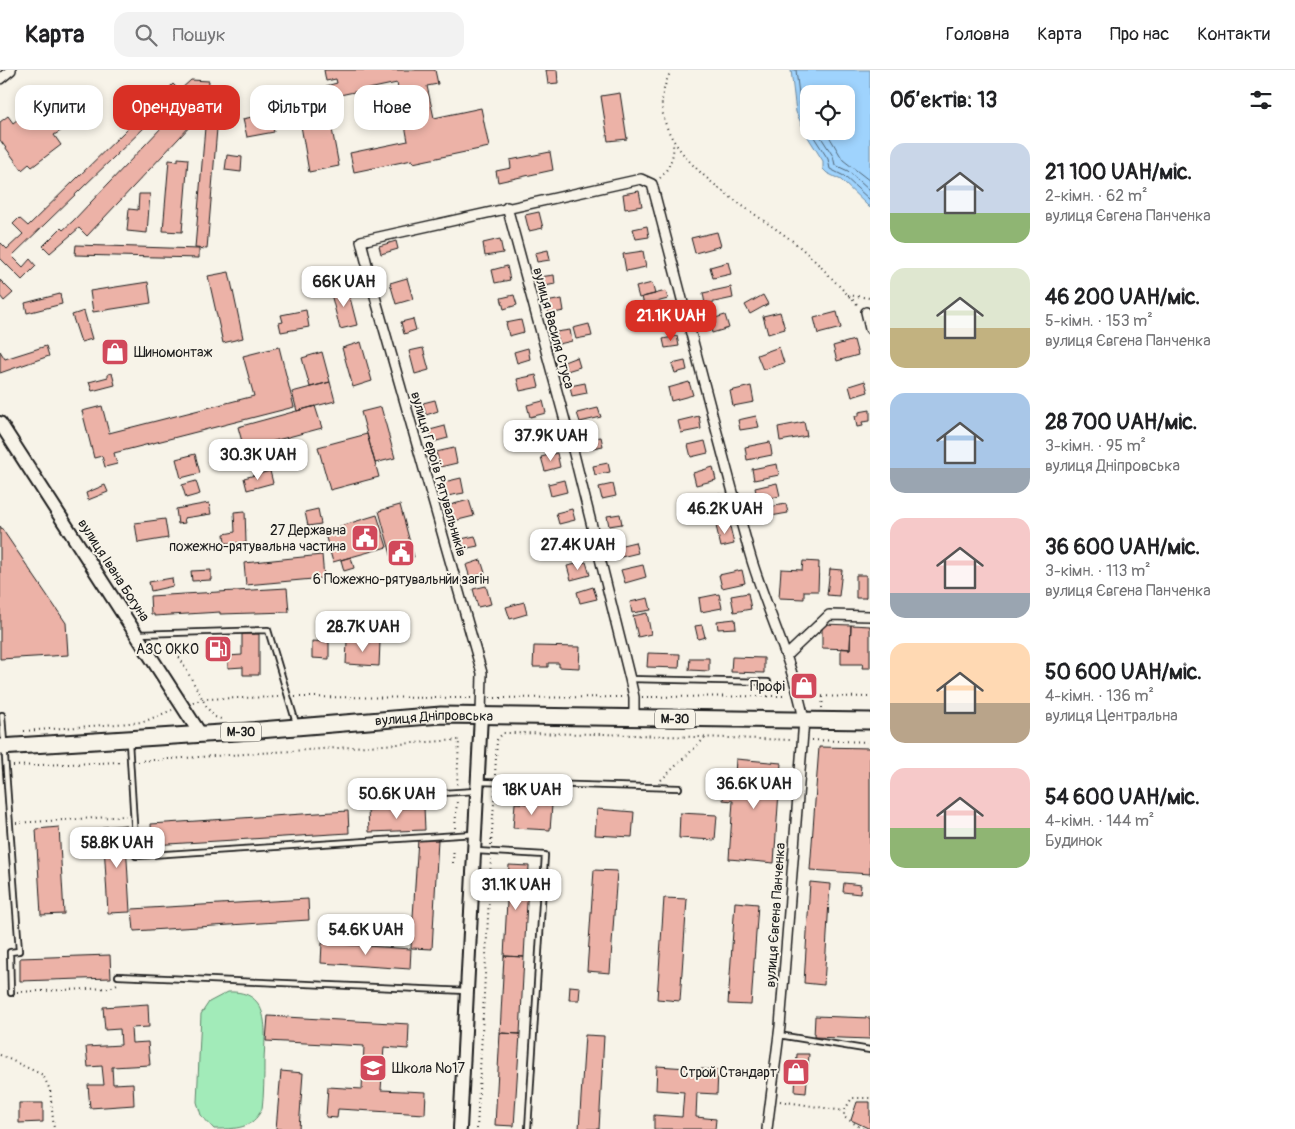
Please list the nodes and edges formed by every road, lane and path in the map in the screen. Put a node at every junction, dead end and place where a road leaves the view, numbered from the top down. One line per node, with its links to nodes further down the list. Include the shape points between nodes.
1 (11, 70): 3 (street)
2 (671, 70): 4 (path, via 662,106 664,124)
3 (0, 79)
4 (673, 143): 5 (path, via 674,151 667,168); 7 (path, via 712,184 792,241)
5 (652, 184): 6 (street, via 641,179); 15 (street, вулиця Євгена Панченка, via 750,553)
6 (507, 207): 16 (street, вулиця Василя Стуса, via 574,454); 23 (street, вулиця Героїв Рятувальників, via 361,241 482,673)
7 (848, 295): 8 (path); 9 (path)
8 (870, 298)
9 (866, 312): 10 (street)
10 (870, 329)
11 (0, 423): 13 (street, вулиця Івана Богуна)
12 (870, 616): 15 (street, via 829,615)
13 (137, 634): 20 (lane, via 268,630); 25 (street, вулиця Івана Богуна)
14 (172, 644): 24 (path)
15 (787, 655): 18 (street, вулиця Євгена Панченка)
16 (630, 679): 17 (lane); 21 (street, вулиця Василя Стуса)
17 (768, 682)
18 (799, 696): 19 (path); 21 (path); 30 (street, вулиця Євгена Панченка)
19 (823, 696): 22 (path); 26 (path)
20 (288, 697): 23 (path); 24 (path); 33 (lane)
21 (634, 697): 23 (path); 29 (street, вулиця Василя Стуса)
22 (870, 697)
23 (481, 698): 28 (street, вулиця Героїв Рятувальників)
24 (202, 700): 25 (path); 31 (path, via 215,716)
25 (183, 706): 34 (street, вулиця Івана Богуна); 40 (path, via 143,722)
26 (822, 708)
27 (2, 715): 40 (lane)
28 (481, 715): 29 (highway, вулиця Дніпровська / М-30); 33 (highway, вулиця Дніпровська / М-30, via 440,715); 45 (street)
29 (634, 718): 30 (highway, вулиця Дніпровська / М-30)
30 (804, 720): 32 (highway, вулиця Дніпровська / М-30); 38 (street, вулиця Євгена Панченка)
31 (226, 721)
32 (870, 721)
33 (298, 727): 34 (highway, вулиця Дніпровська / М-30)
34 (201, 734): 37 (highway, вулиця Дніпровська / М-30)
35 (820, 734): 39 (path)
36 (706, 737): 38 (path); 44 (path, via 503,733 497,740); 46 (path)
37 (128, 738): 40 (highway, вулиця Дніпровська / М-30); 42 (lane)
38 (803, 740): 39 (path); 61 (street, вулиця Євгена Панченка)
39 (820, 740): 41 (path)
40 (3, 742): 43 (lane)
41 (870, 742)
42 (130, 762): 43 (path); 48 (path, via 460,740); 50 (lane)
43 (6, 767): 51 (lane)
44 (495, 782): 45 (lane); 46 (lane); 55 (path)
45 (478, 786): 48 (lane); 52 (street)
46 (652, 788): 47 (lane)
47 (678, 788)
48 (457, 791): 49 (lane); 53 (path)
49 (360, 798)
50 (134, 816): 51 (path); 53 (lane, via 136,856)
51 (8, 824): 60 (lane, via 19,951 10,952)
52 (476, 834): 53 (lane); 54 (street)
53 (455, 836): 56 (path)
54 (475, 851): 55 (lane); 59 (street)
55 (491, 852): 69 (path); 70 (lane, via 545,855)
56 (453, 863)
57 (118, 976): 58 (lane)
58 (133, 977): 59 (lane); 60 (path, via 110,988)
59 (468, 991): 68 (street)
60 (12, 993)
61 (779, 1035): 62 (lane); 65 (street, вулиця Євгена Панченка)
62 (870, 1050)
63 (0, 1055): 67 (path, via 43,1075 50,1090)
64 (870, 1098): 66 (path, via 852,1098)
65 (771, 1100): 66 (path); 71 (street, вулиця Євгена Панченка)
66 (844, 1111): 72 (path, via 844,1118)
67 (54, 1129)
68 (460, 1129)
69 (476, 1129)
70 (528, 1129)
71 (767, 1129)
72 (862, 1129)

